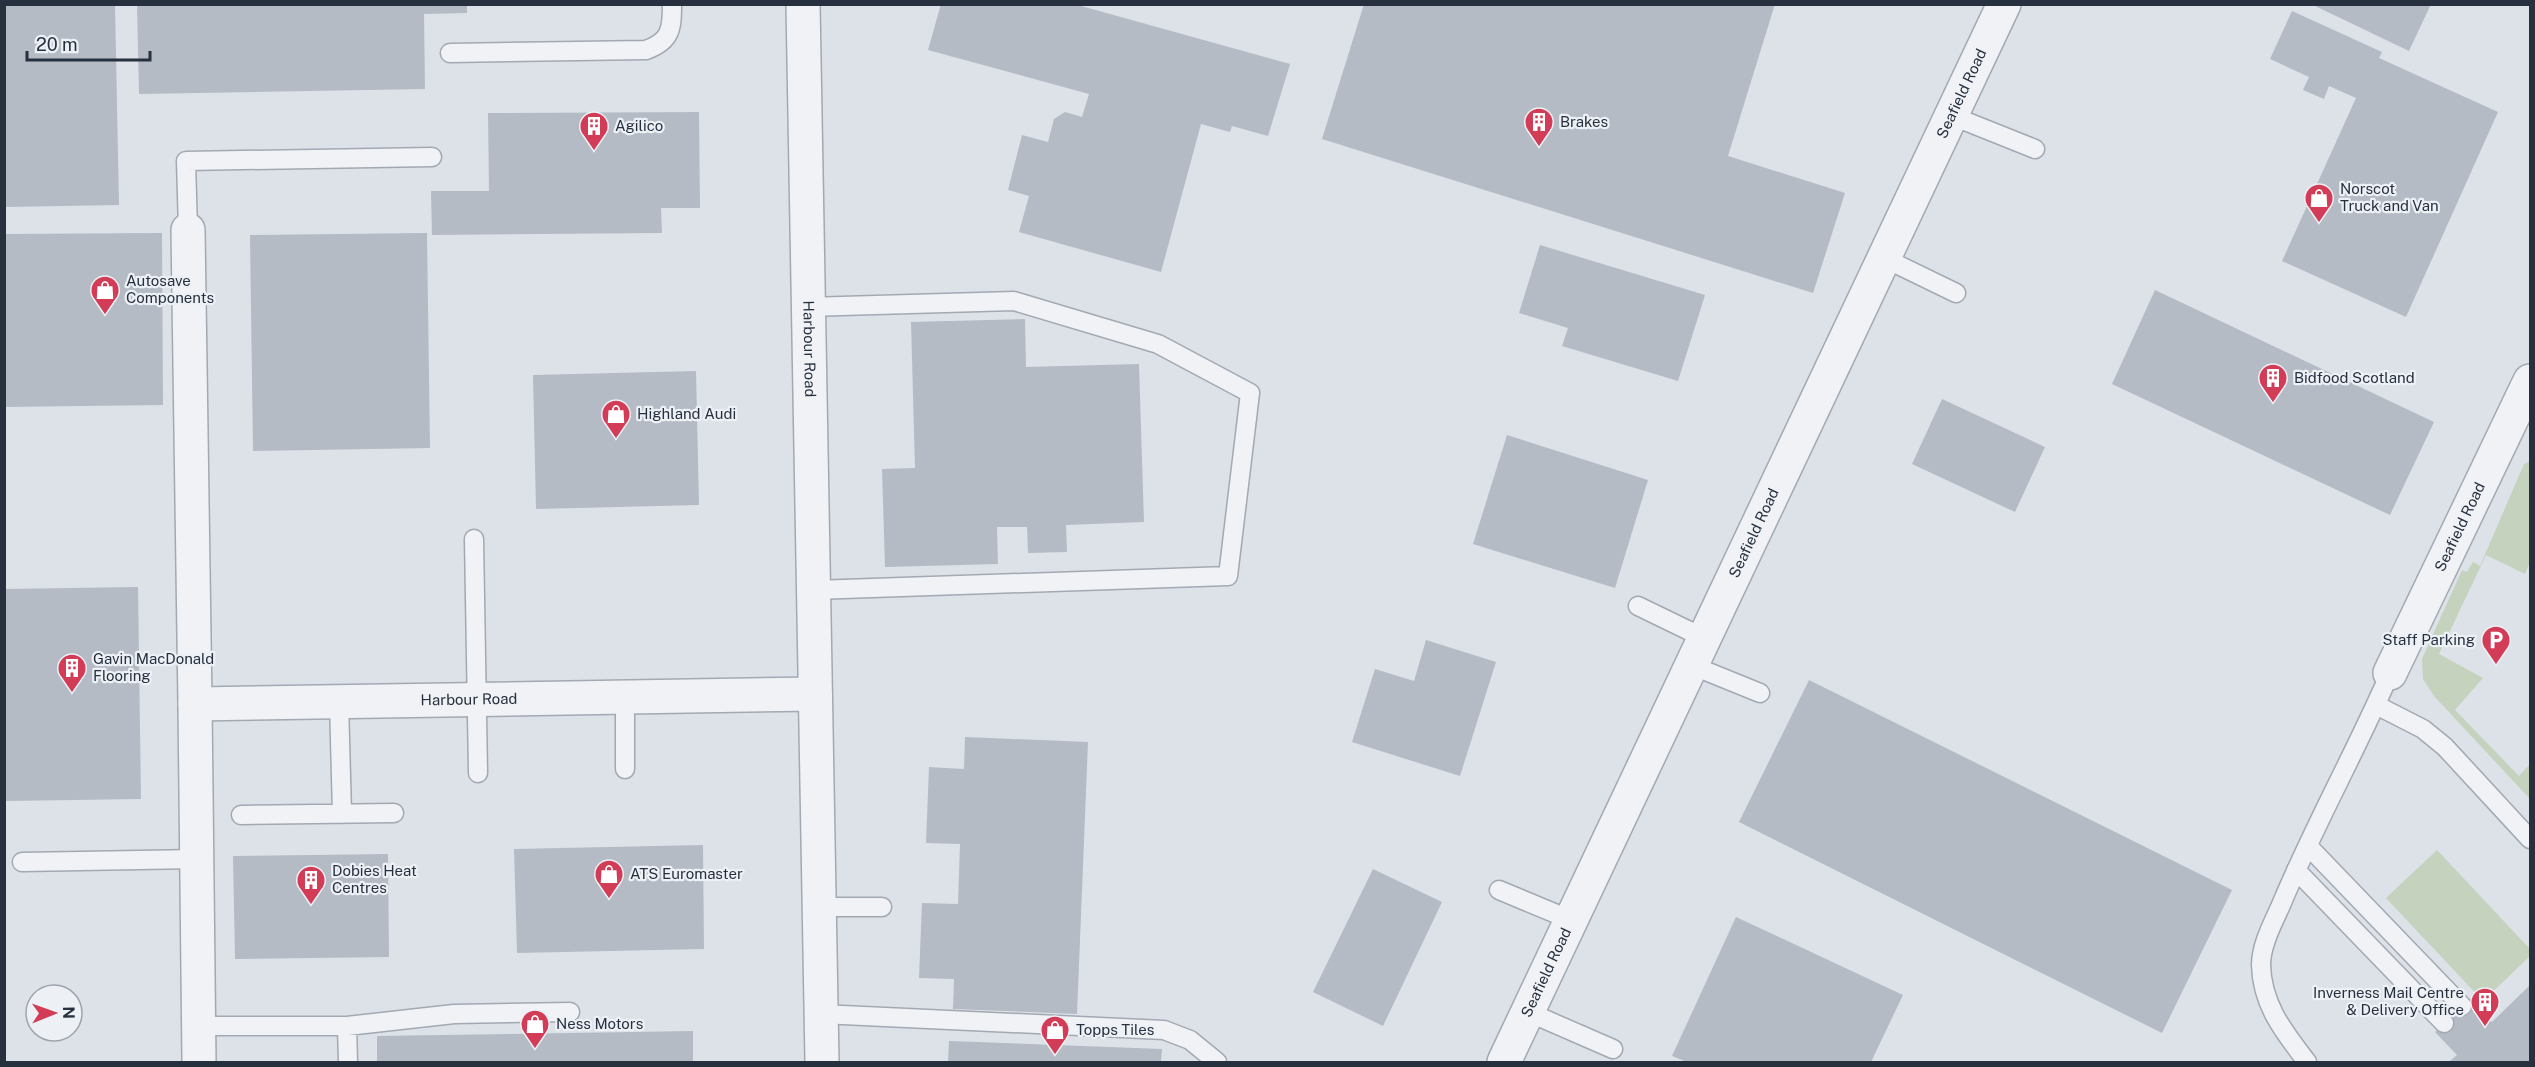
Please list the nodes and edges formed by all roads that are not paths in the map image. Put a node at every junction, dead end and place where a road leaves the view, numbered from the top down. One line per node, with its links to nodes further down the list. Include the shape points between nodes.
1 (672, 4): 4 (lane, via 669,33 661,45 646,50)
2 (803, 4): 11 (street, Harbour Road)
3 (2004, 4): 5 (street, Seafield Road)
4 (450, 53)
5 (1950, 115): 6 (lane); 9 (street, Seafield Road)
6 (2035, 149)
7 (432, 157): 8 (lane, via 186,161)
8 (188, 230): 23 (street)
9 (1884, 258): 10 (lane); 16 (street, Seafield Road)
10 (1956, 293)
11 (807, 307): 14 (street, Harbour Road); 14 (lane, via 1014,302 1158,344 1250,393 1228,576)
12 (2530, 381): 17 (street, Seafield Road)
13 (474, 539): 21 (lane)
14 (814, 590): 19 (street, Harbour Road)
15 (1638, 606): 16 (lane)
16 (1698, 651): 18 (lane); 38 (street, Seafield Road)
17 (2390, 673): 24 (lane)
18 (1760, 693)
19 (815, 694): 20 (street, Harbour Road); 36 (street, Harbour Road)
20 (625, 696): 21 (street, Harbour Road); 25 (lane)
21 (477, 699): 22 (street, Harbour Road); 26 (lane)
22 (339, 702): 23 (street, Harbour Road); 27 (lane)
23 (195, 704): 32 (street)
24 (2376, 705): 30 (lane, via 2423,729 2445,747); 31 (lane)
25 (625, 769)
26 (478, 773)
27 (342, 813): 28 (lane); 29 (lane)
28 (394, 813)
29 (241, 814)
30 (2530, 839)
31 (2308, 846): 34 (lane); 39 (lane)
32 (197, 859): 33 (lane); 44 (street)
33 (22, 862)
34 (2296, 870): 43 (lane); 52 (lane, via 2261,963 2264,994 2275,1020)
35 (1499, 890): 38 (lane)
36 (819, 907): 37 (lane); 42 (street, Harbour Road)
37 (882, 907)
38 (1571, 920): 41 (street, Seafield Road)
39 (2462, 1006)
40 (570, 1012): 45 (lane, via 454,1014)
41 (1528, 1012): 46 (lane); 51 (street, Seafield Road)
42 (821, 1014): 49 (street, Harbour Road); 50 (lane, via 1164,1030 1190,1040)
43 (2444, 1023)
44 (199, 1026): 45 (lane); 47 (street)
45 (347, 1026): 48 (lane)
46 (1613, 1049)
47 (199, 1062)
48 (348, 1062)
49 (822, 1062)
50 (1217, 1062)
51 (1504, 1062)
52 (2307, 1062)

